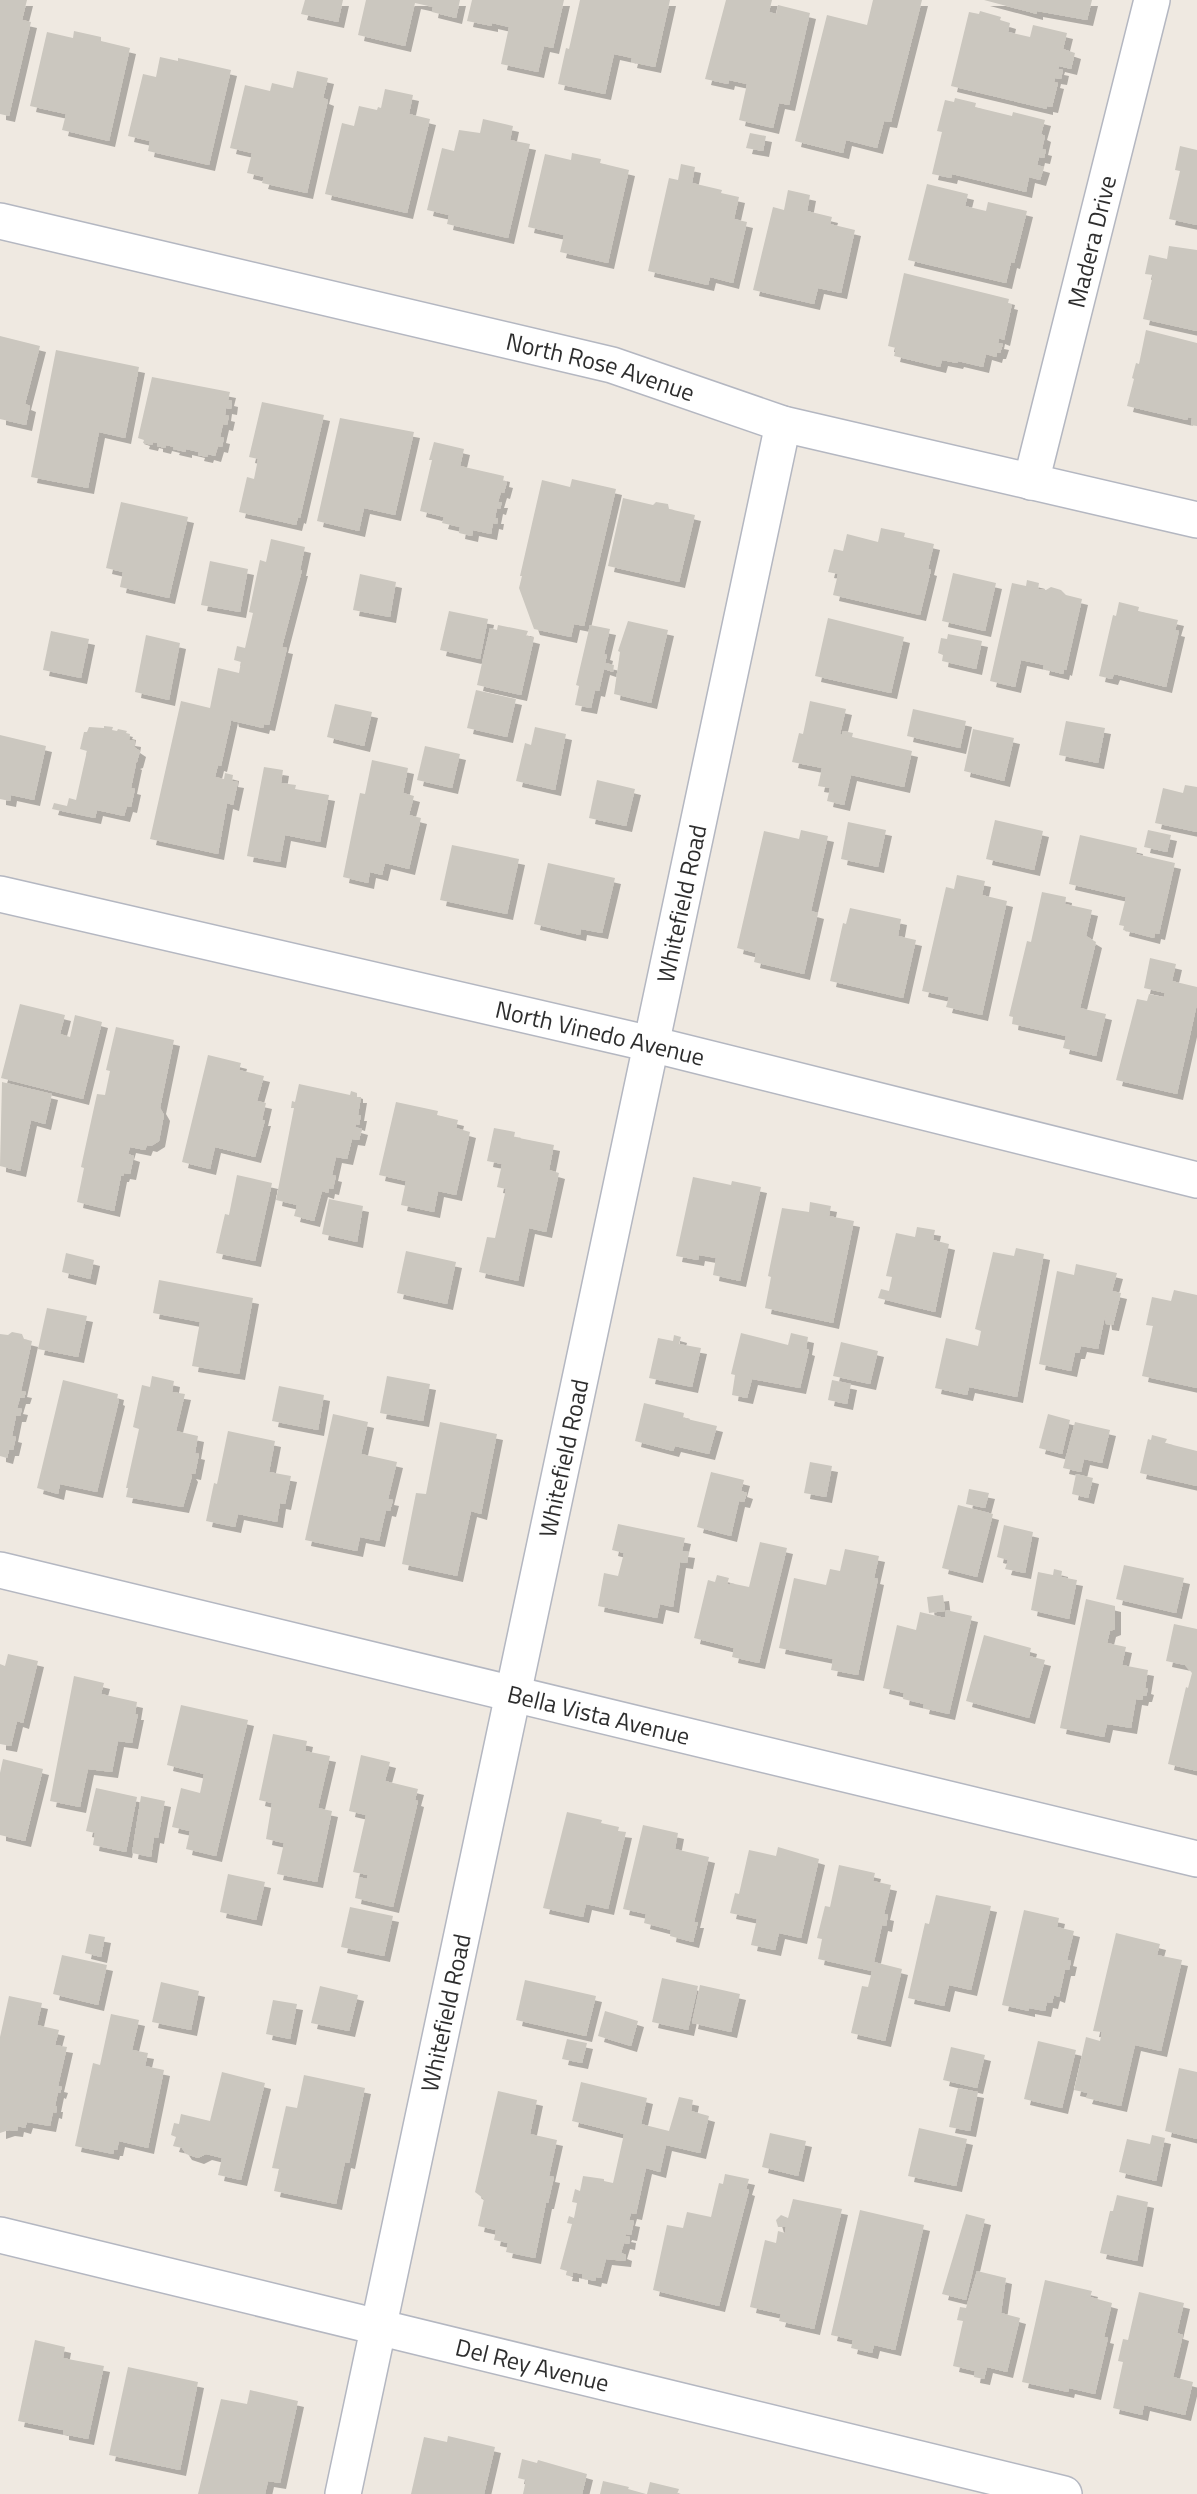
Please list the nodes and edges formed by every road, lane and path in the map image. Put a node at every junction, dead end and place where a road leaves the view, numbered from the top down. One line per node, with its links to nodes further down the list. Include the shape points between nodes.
1 (1152, 0): 4 (street, Madera Drive)
2 (0, 220): 3 (street, North Rose Avenue, via 611,365)
3 (783, 424): 4 (street, North Rose Avenue); 7 (street, Whitefield Road)
4 (1031, 482): 5 (street, North Rose Avenue)
5 (1197, 520)
6 (0, 894): 7 (street, North Vinedo Avenue)
7 (651, 1044): 8 (street, North Vinedo Avenue); 10 (street, Whitefield Road)
8 (1197, 1180)
9 (0, 1570): 10 (street, Bella Vista Avenue)
10 (512, 1695): 11 (street, Bella Vista Avenue); 13 (street, Whitefield Road)
11 (1197, 1859)
12 (0, 2235): 13 (street, Del Rey Avenue)
13 (379, 2327): 14 (street, Whitefield Road); 15 (street, Del Rey Avenue)
14 (344, 2494)
15 (1064, 2494)

